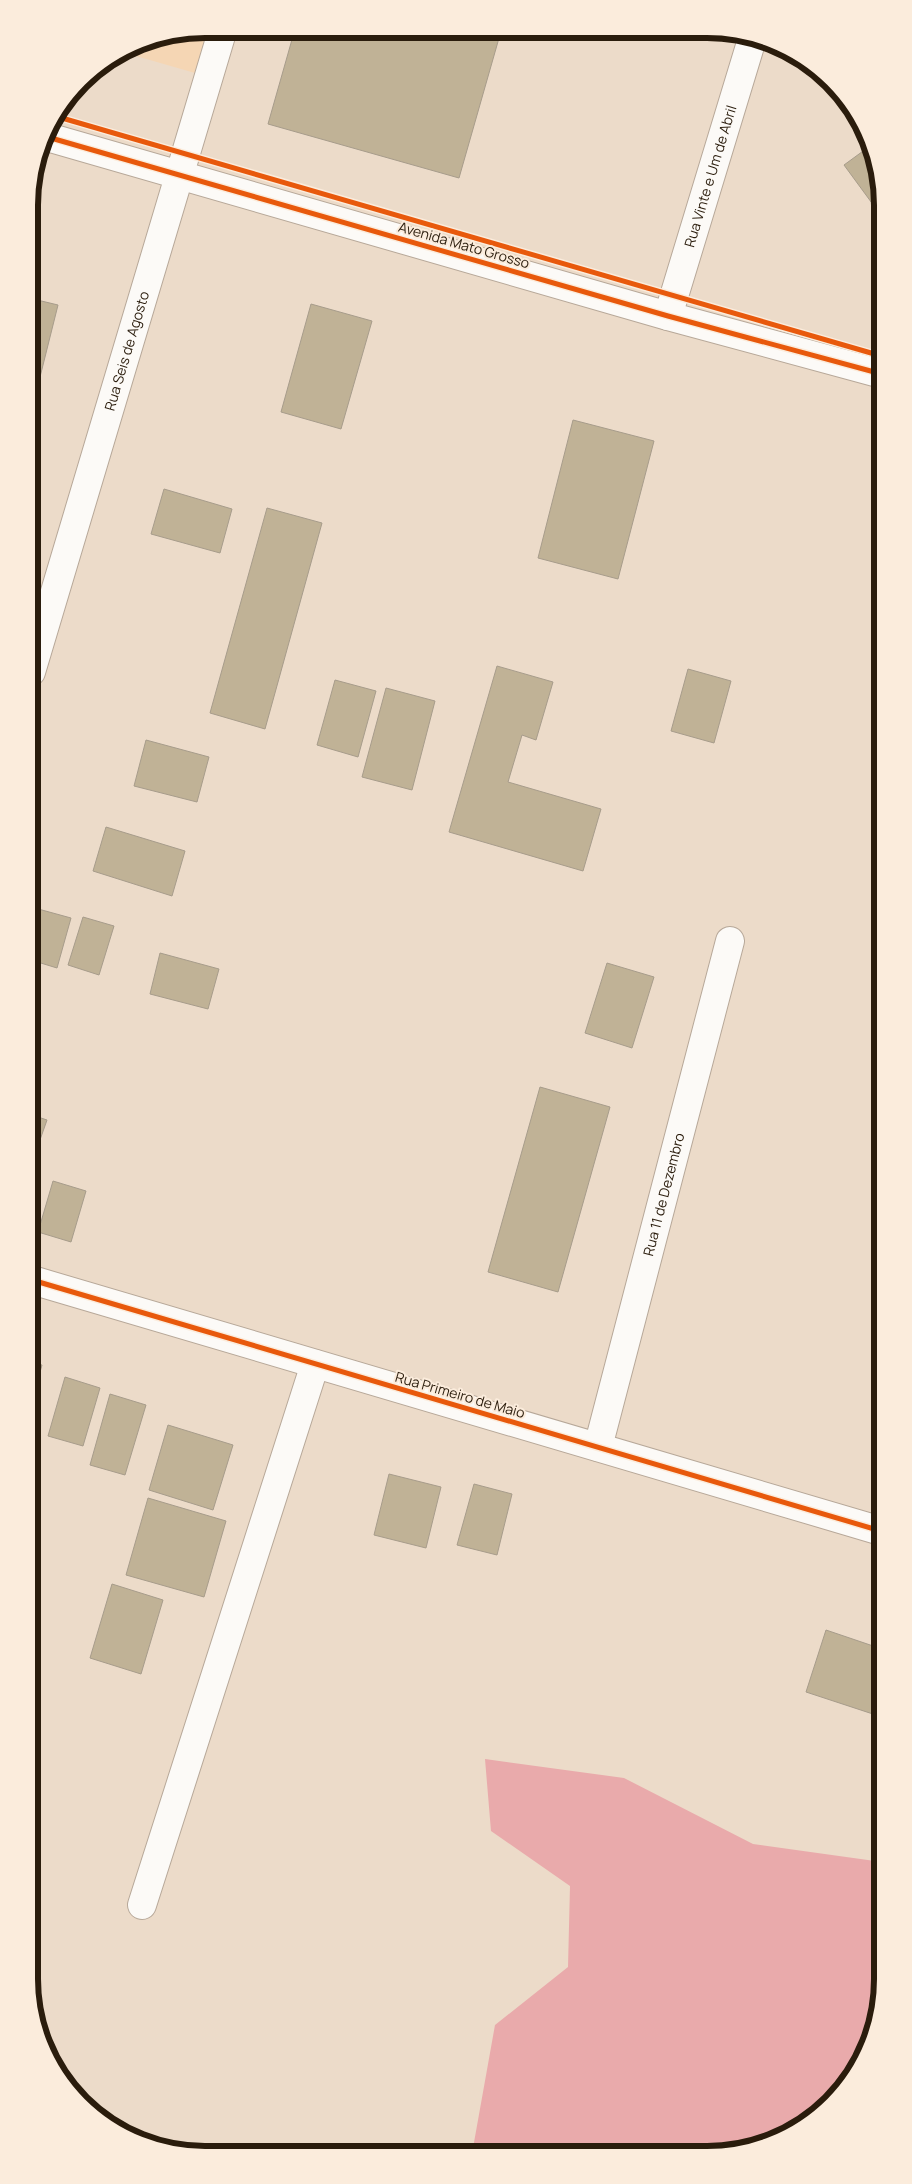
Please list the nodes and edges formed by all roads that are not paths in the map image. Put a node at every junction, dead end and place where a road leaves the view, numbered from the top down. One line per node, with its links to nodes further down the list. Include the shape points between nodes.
1 (220, 38): 4 (street, Rua Seis de Agosto)
2 (751, 44): 5 (street, Rua Vinte e Um de Abril)
3 (51, 138): 4 (street, Avenida Mato Grosso)
4 (181, 176): 5 (street, Avenida Mato Grosso); 7 (street, Rua Seis de Agosto)
5 (668, 316): 6 (street, Avenida Mato Grosso)
6 (875, 372)
7 (38, 649)
8 (730, 940): 11 (street, Rua 11 de Dezembro)
9 (38, 1282): 10 (street, Rua Primeiro de Maio)
10 (315, 1364): 11 (street, Rua Primeiro de Maio); 13 (street)
11 (598, 1447): 12 (street, Rua Primeiro de Maio)
12 (874, 1529)
13 (142, 1905)

